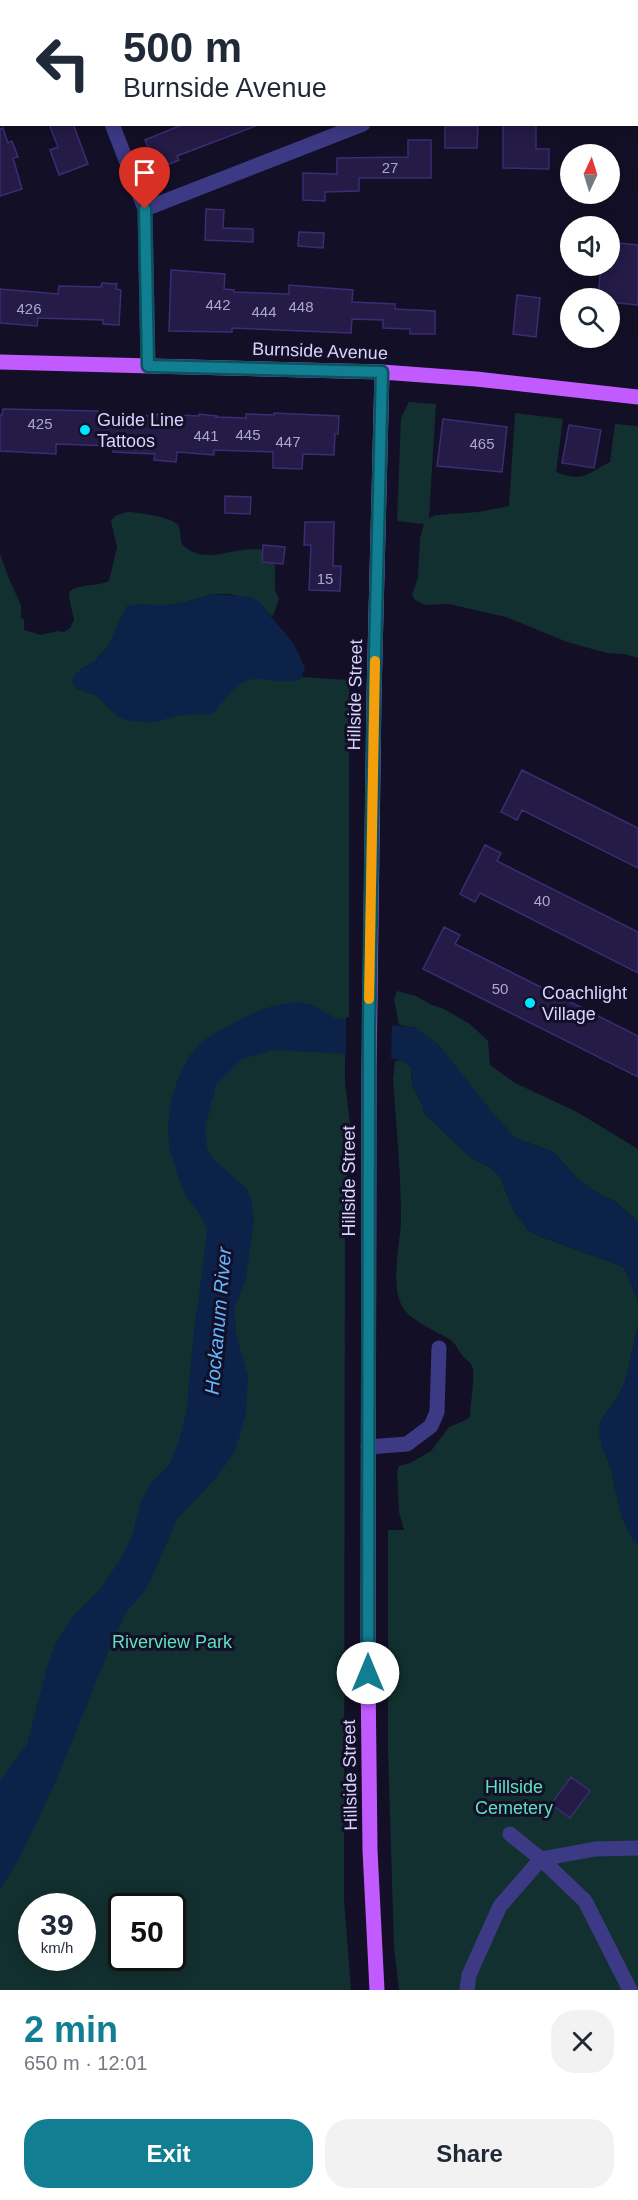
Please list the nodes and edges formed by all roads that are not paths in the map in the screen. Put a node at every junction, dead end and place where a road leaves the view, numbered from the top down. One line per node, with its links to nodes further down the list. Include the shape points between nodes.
1 (113, 126): 3 (street)
2 (358, 126): 3 (street)
3 (145, 209): 5 (street)
4 (0, 362): 5 (main road, Burnside Avenue)
5 (148, 366): 6 (main road, Burnside Avenue)
6 (382, 372): 7 (main road, Burnside Avenue); 9 (main road, Hillside Street, via 369,1004)
7 (638, 397)
8 (439, 1348): 9 (street, via 437,1412 431,1426 407,1444)
9 (368, 1447): 13 (main road, Hillside Street, via 370,1850)
10 (510, 1834): 12 (street)
11 (638, 1848): 12 (street, via 595,1849)
12 (541, 1859): 14 (street, via 500,1906 469,1975); 15 (street, via 585,1901)
13 (377, 1990)
14 (467, 1990)
15 (630, 1990)

